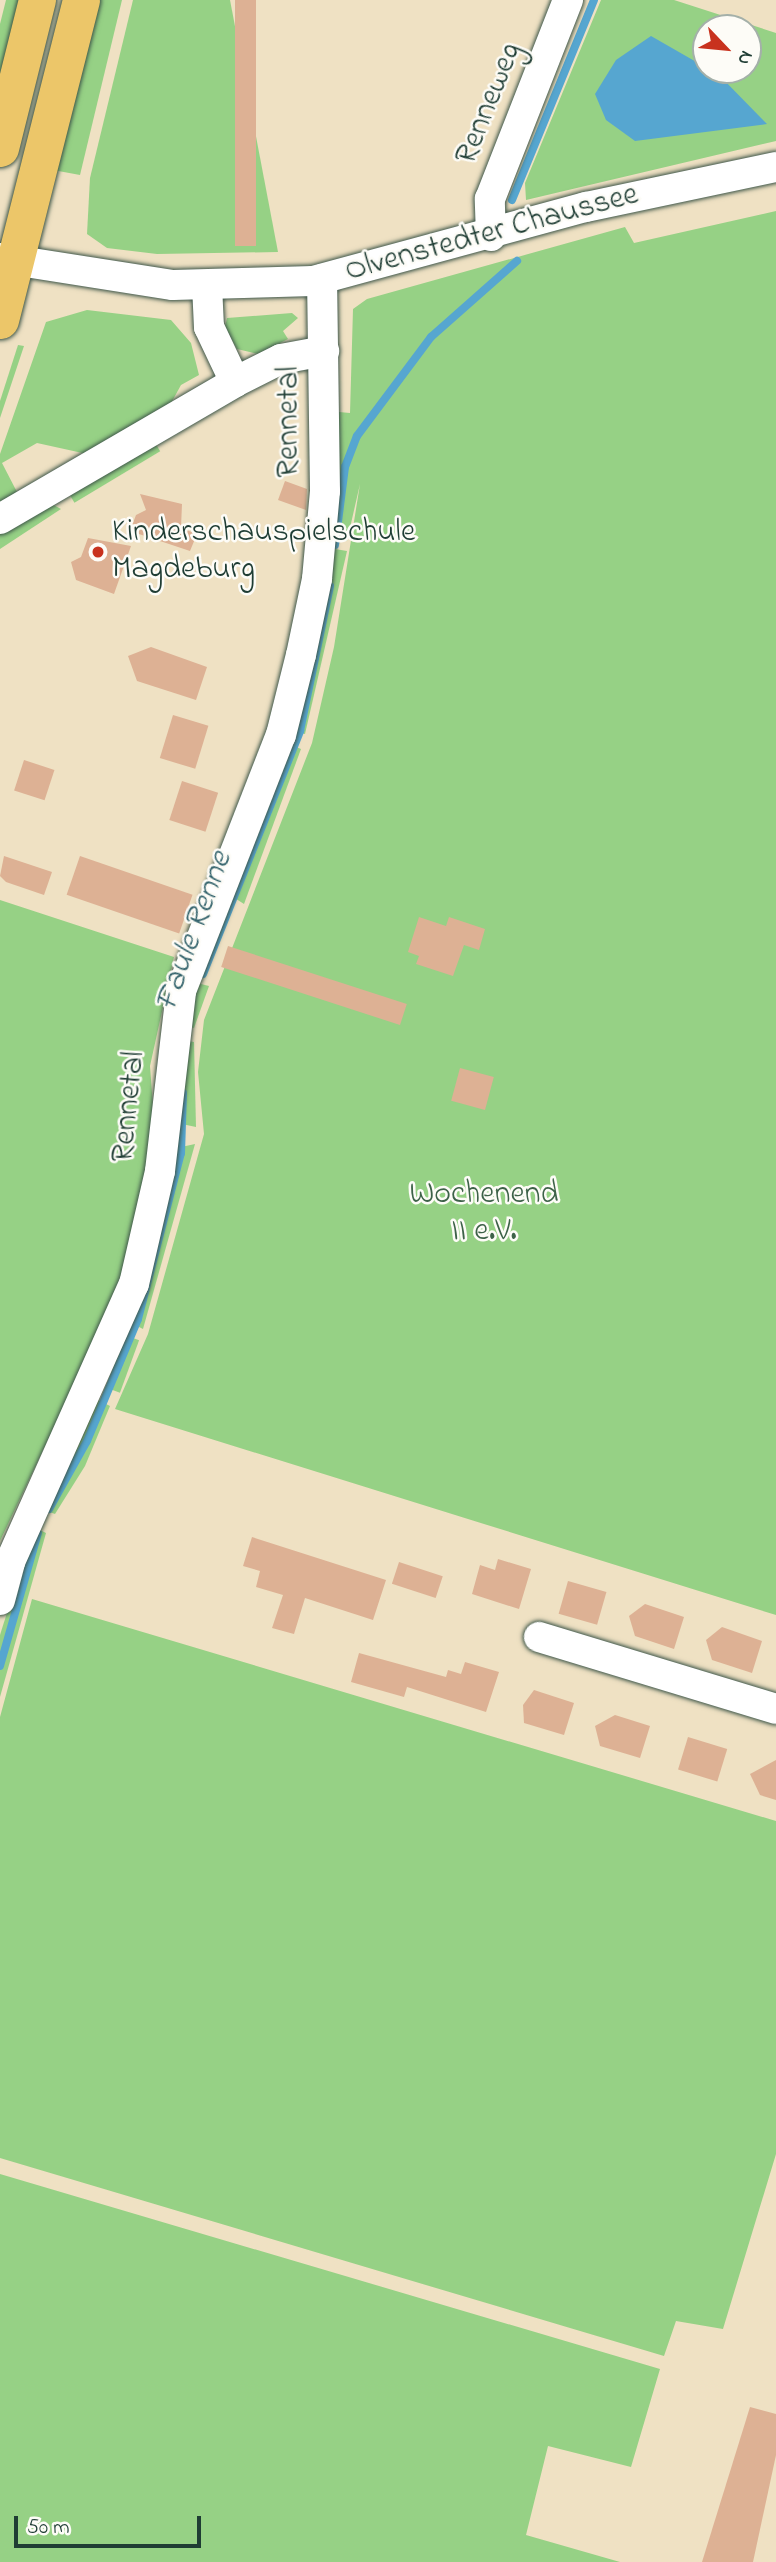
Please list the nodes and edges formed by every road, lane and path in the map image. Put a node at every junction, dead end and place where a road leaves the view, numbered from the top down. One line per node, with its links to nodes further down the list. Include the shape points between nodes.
1 (37, 0): 4 (main road)
2 (81, 0): 7 (main road)
3 (568, 0): 6 (street, Renneweg, via 490,199)
4 (0, 148)
5 (776, 167): 6 (street, Olvenstedter Chaussee, via 598,204)
6 (491, 236): 8 (street, Olvenstedter Chaussee)
7 (8, 260): 9 (street, Olvenstedter Chaussee, via 126,281); 10 (main road)
8 (322, 279): 9 (street, Olvenstedter Chaussee); 11 (street, Rennetal)
9 (207, 285): 12 (street, via 209,327)
10 (0, 320)
11 (324, 351): 12 (street, via 281,359); 14 (street, Rennetal, via 321,544 302,655 260,792 181,990 160,1171 134,1284 20,1539)
12 (235, 382): 13 (street)
13 (0, 519)
14 (0, 1600)
15 (539, 1637): 16 (street)
16 (776, 1709)

